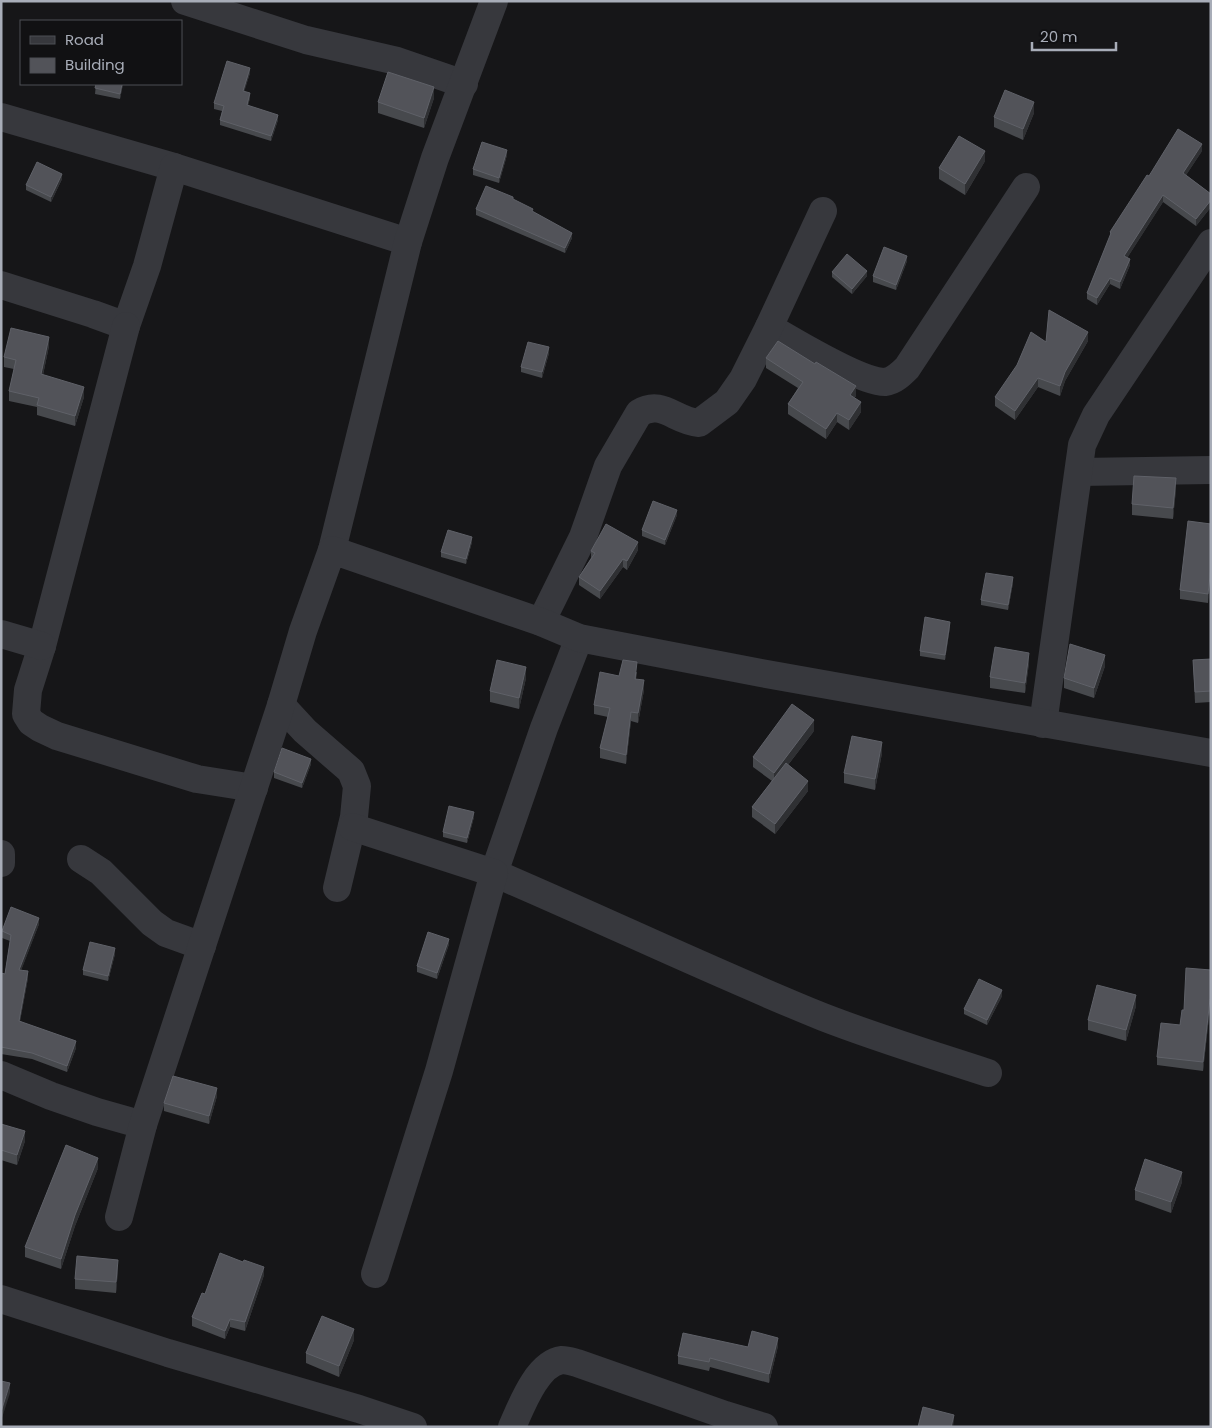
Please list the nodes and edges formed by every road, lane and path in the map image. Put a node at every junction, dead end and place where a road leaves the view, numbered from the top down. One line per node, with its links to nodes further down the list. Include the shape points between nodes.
1 (185, 1): 3 (street, via 306,40 397,61)
2 (494, 1): 3 (street)
3 (464, 84): 8 (street, via 435,158)
4 (1, 117): 5 (street)
5 (174, 167): 8 (street); 11 (street, via 147,266)
6 (1026, 187): 12 (street, via 913,360 897,378 886,382 873,380 840,366)
7 (824, 211): 12 (street)
8 (408, 242): 15 (street)
9 (1211, 244): 14 (street, via 1096,416 1082,446)
10 (1, 286): 11 (street)
11 (126, 326): 19 (street)
12 (769, 327): 16 (street, via 728,402 708,417 690,422 656,407 640,413 608,466 583,537)
13 (1211, 470): 14 (street)
14 (1079, 472): 21 (street)
15 (332, 550): 16 (street); 20 (street)
16 (541, 622): 18 (street)
17 (1, 634): 19 (street)
18 (579, 638): 21 (street); 28 (street)
19 (42, 646): 23 (street, via 28,690 26,714 35,725 57,736 197,779)
20 (281, 705): 23 (street); 24 (street, via 351,771 357,786)
21 (1043, 724): 22 (street)
22 (1211, 753)
23 (254, 788): 30 (street)
24 (352, 827): 28 (street); 29 (street)
25 (1, 854): 27 (street)
26 (81, 859): 30 (street, via 101,872 159,928)
27 (1, 863)
28 (494, 873): 31 (street, via 825,1017); 35 (street, via 439,1071)
29 (337, 888)
30 (202, 946): 33 (street)
31 (988, 1074)
32 (1, 1075): 33 (street, via 78,1106)
33 (143, 1125): 34 (street)
34 (119, 1217)
35 (375, 1274)
36 (1, 1299): 37 (street)
37 (413, 1427)
38 (512, 1427): 39 (street, via 534,1382 551,1363 563,1360)
39 (764, 1427)

